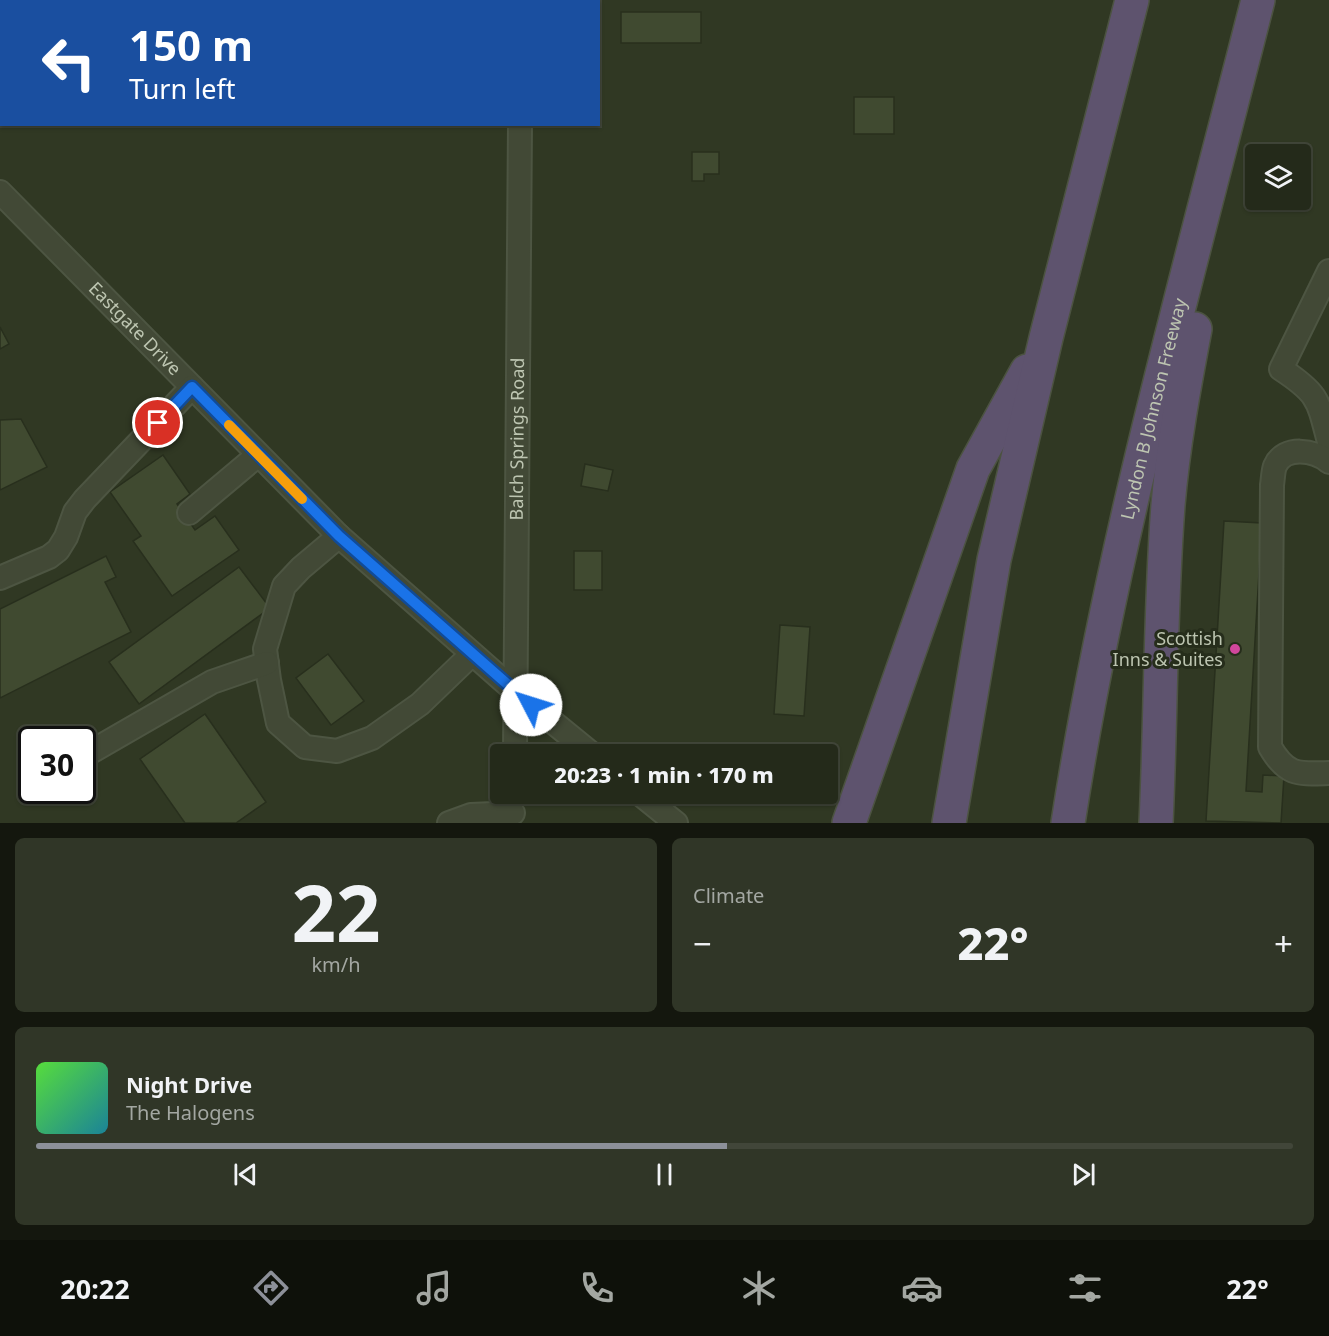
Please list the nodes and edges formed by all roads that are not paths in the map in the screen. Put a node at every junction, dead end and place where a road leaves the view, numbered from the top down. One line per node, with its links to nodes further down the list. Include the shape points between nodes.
1 (1131, 0): 7 (highway)
2 (1258, 0): 28 (highway, Lyndon B Johnson Freeway, via 1138,475)
3 (1263, 0): 29 (highway, via 1231,177 1203,286 1168,503)
4 (520, 126): 17 (street, Balch Springs Road)
5 (0, 192): 8 (street, Eastgate Drive)
6 (1329, 271): 9 (street, via 1281,369 1305,384 1318,402)
7 (1046, 338): 26 (highway, via 973,469); 27 (highway, via 994,560)
8 (192, 387): 10 (street, Eastgate Drive); 14 (street, via 85,499 58,550)
9 (1329, 441)
10 (258, 455): 12 (street); 13 (street, Eastgate Drive)
11 (1329, 462): 21 (street, via 1306,451 1286,454 1275,465 1270,747 1286,769 1304,774)
12 (189, 513)
13 (339, 536): 15 (street, Eastgate Drive); 16 (street, via 284,586 265,649)
14 (0, 578)
15 (472, 654): 16 (street, via 420,704 372,738 337,751 305,747 278,723); 17 (street, Eastgate Drive)
16 (267, 663): 20 (street, via 212,682)
17 (516, 692): 18 (street, Balch Springs Road); 19 (street, Eastgate Drive)
18 (515, 744)
19 (580, 744)
20 (96, 749)
21 (1329, 773)
22 (652, 804): 25 (street)
23 (513, 810): 24 (street, via 471,815)
24 (449, 823)
25 (676, 823)
26 (849, 823)
27 (949, 823)
28 (1068, 823)
29 (1156, 823)

